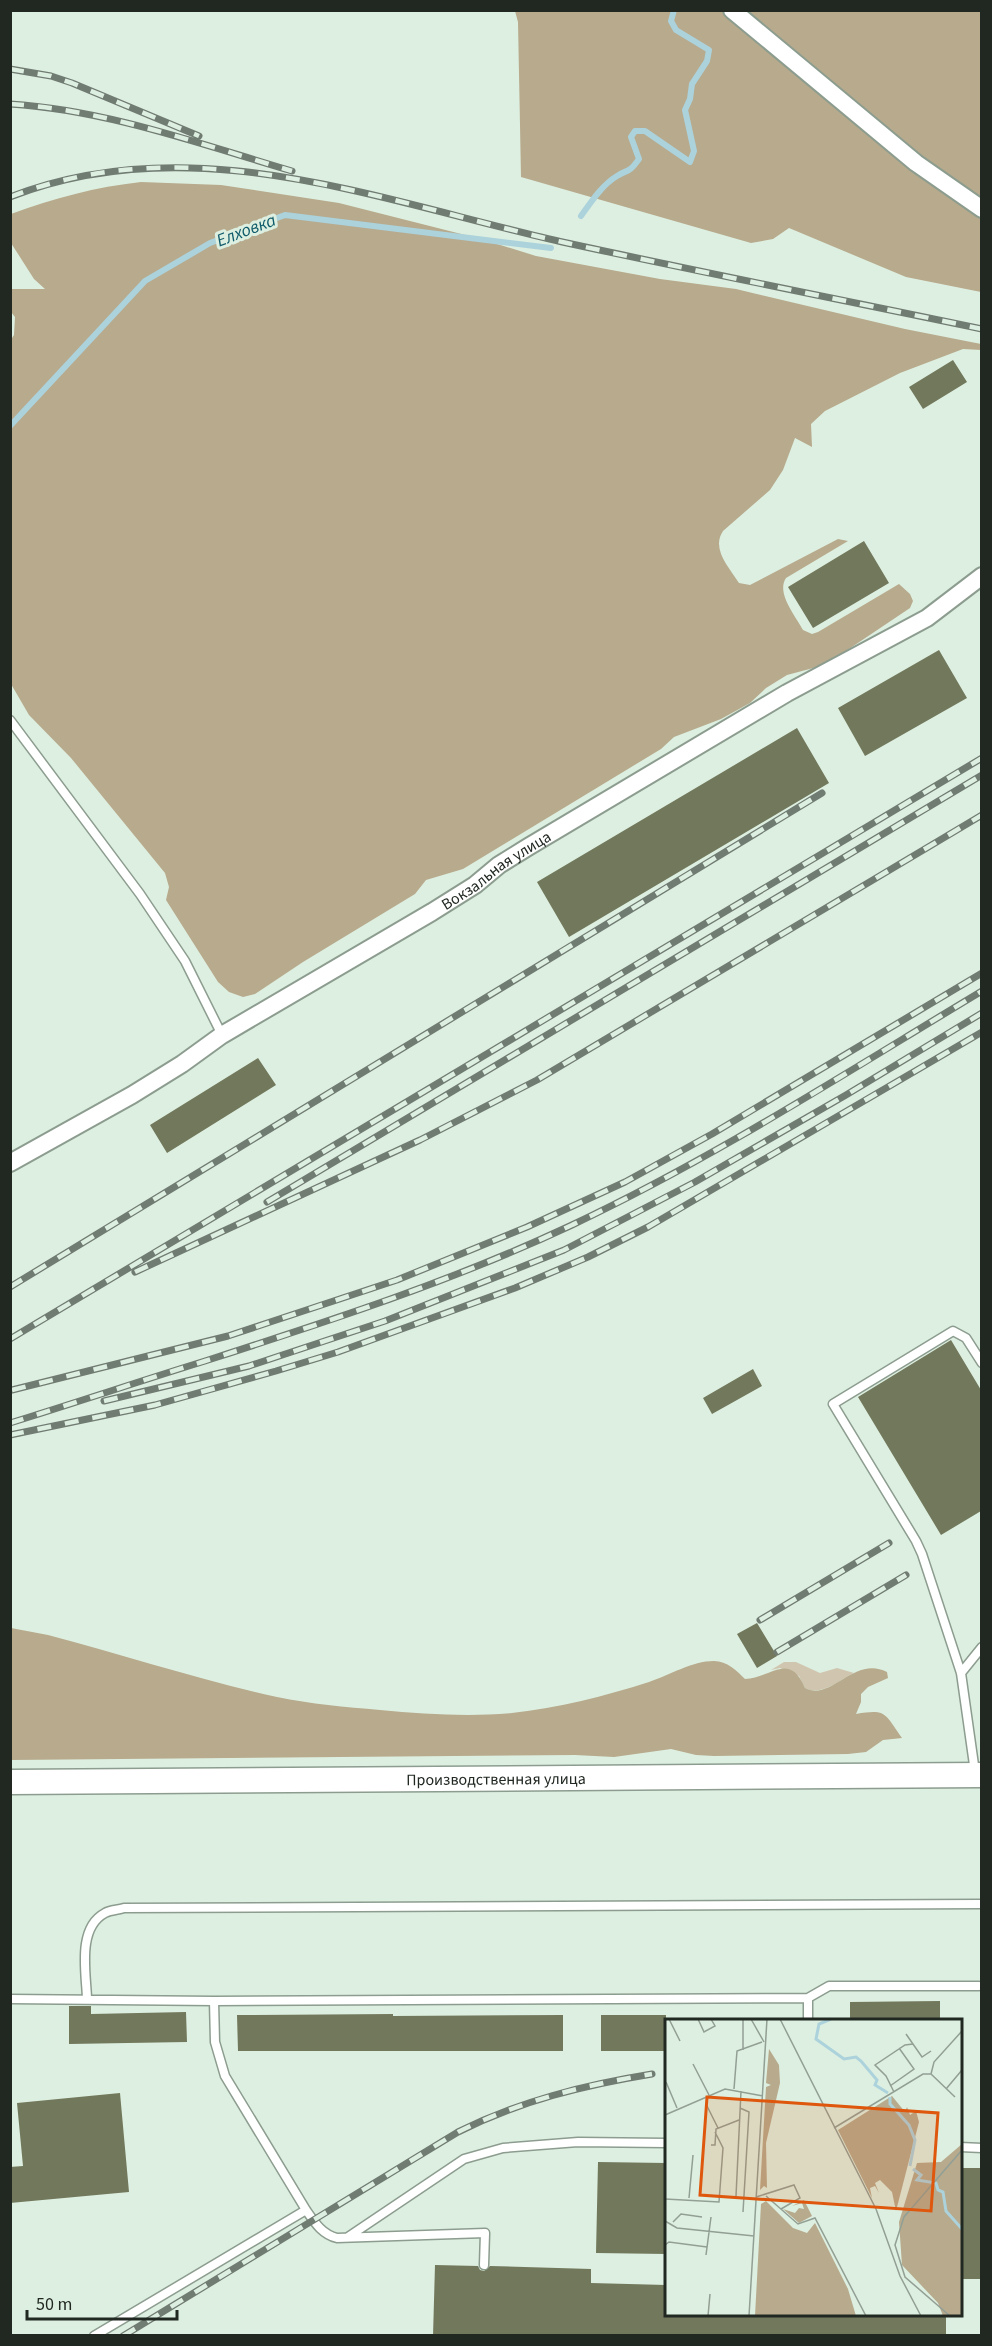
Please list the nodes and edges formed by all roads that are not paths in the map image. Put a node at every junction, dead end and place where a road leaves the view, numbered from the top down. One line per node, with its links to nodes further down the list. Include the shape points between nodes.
1 (732, 10): 2 (street, via 916,163)
2 (981, 209)
3 (981, 576): 5 (street, Вокзальная улица, via 927,618 767,705 499,865 432,912)
4 (10, 720): 5 (lane, via 179,951)
5 (222, 1035): 6 (street, Вокзальная улица, via 132,1095)
6 (10, 1163)
7 (981, 1363): 9 (lane, via 966,1338 953,1331 832,1404 916,1541)
8 (981, 1647): 9 (lane)
9 (962, 1673): 10 (lane)
10 (979, 1776): 11 (main road, Производственная улица)
11 (10, 1782)
12 (981, 1904): 14 (lane, via 124,1908 105,1912 92,1924 85,1947)
13 (979, 1986): 15 (lane, via 829,1986)
14 (87, 1998): 16 (lane); 17 (lane)
15 (808, 1998): 17 (lane); 18 (lane)
16 (10, 1999)
17 (214, 2001): 22 (lane, via 215,2042 225,2076)
18 (808, 2019)
19 (665, 2143): 23 (lane, via 578,2142 503,2148 464,2159)
20 (962, 2147): 21 (lane)
21 (981, 2148)
22 (306, 2210): 23 (lane, via 328,2235); 25 (lane)
23 (348, 2237): 24 (lane, via 485,2233)
24 (484, 2265)
25 (94, 2336)

